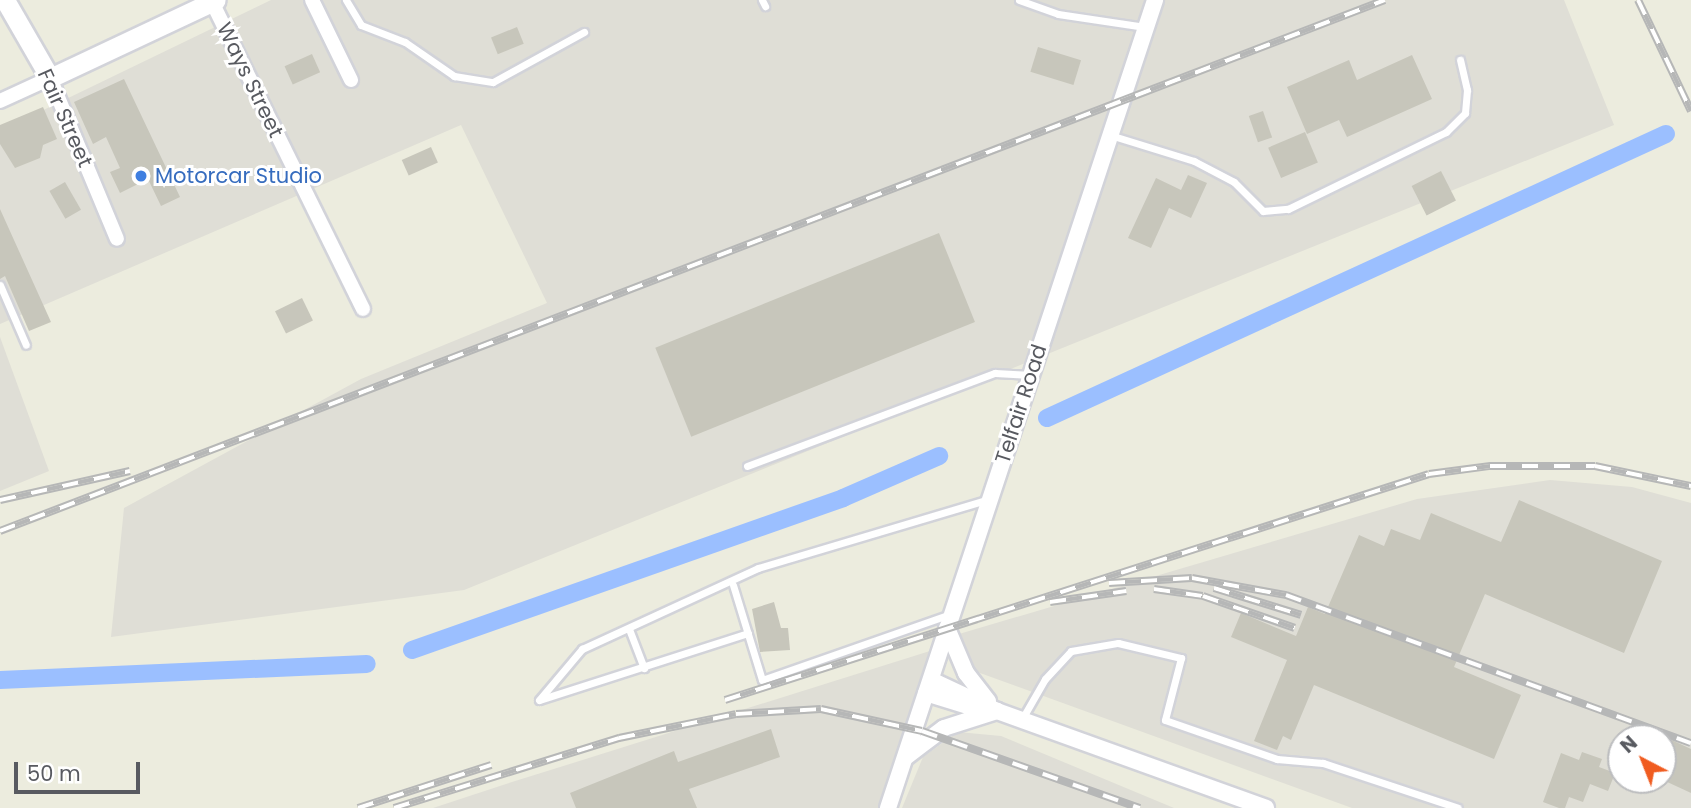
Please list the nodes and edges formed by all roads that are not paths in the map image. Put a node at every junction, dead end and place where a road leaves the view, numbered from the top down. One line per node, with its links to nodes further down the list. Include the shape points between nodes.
1 (5, 0): 10 (main road, Fair Street)
2 (312, 0): 11 (street)
3 (346, 0): 8 (lane, via 361,26 405,42 454,76 493,82)
4 (1018, 0): 7 (lane, via 1058,14)
5 (1155, 0): 7 (street, Telfair Road)
6 (214, 1): 10 (main road); 16 (street, Ways Street)
7 (1146, 27): 13 (street, Telfair Road)
8 (584, 32)
9 (1460, 60): 13 (lane, via 1467,90 1465,113 1446,132 1288,209 1263,211 1234,183 1194,162)
10 (50, 78): 12 (street); 14 (street, Fair Street)
11 (351, 80)
12 (0, 101)
13 (1109, 135): 18 (street, Telfair Road)
14 (117, 239)
15 (0, 285): 17 (lane)
16 (363, 309)
17 (26, 345)
18 (1031, 375): 19 (lane, via 995,373); 20 (street, Telfair Road)
19 (747, 466)
20 (989, 499): 21 (lane, via 758,568); 22 (street, Telfair Road)
21 (733, 584): 23 (lane); 24 (lane)
22 (949, 621): 24 (lane, via 762,680); 26 (street, Telfair Road); 27 (street, via 966,673)
23 (629, 629): 25 (lane); 25 (lane, via 582,649 539,699)
24 (748, 633): 25 (lane)
25 (644, 668)
26 (928, 686): 27 (street); 29 (street, Telfair Road)
27 (998, 710): 28 (street); 29 (street, via 943,728)
28 (1022, 719): 31 (street); 32 (lane, via 1045,679 1071,651 1118,643 1181,657 1165,720 1277,758 1323,763)
29 (905, 757): 30 (street, Telfair Road)
30 (888, 808)
31 (1266, 808)
32 (1458, 808)

